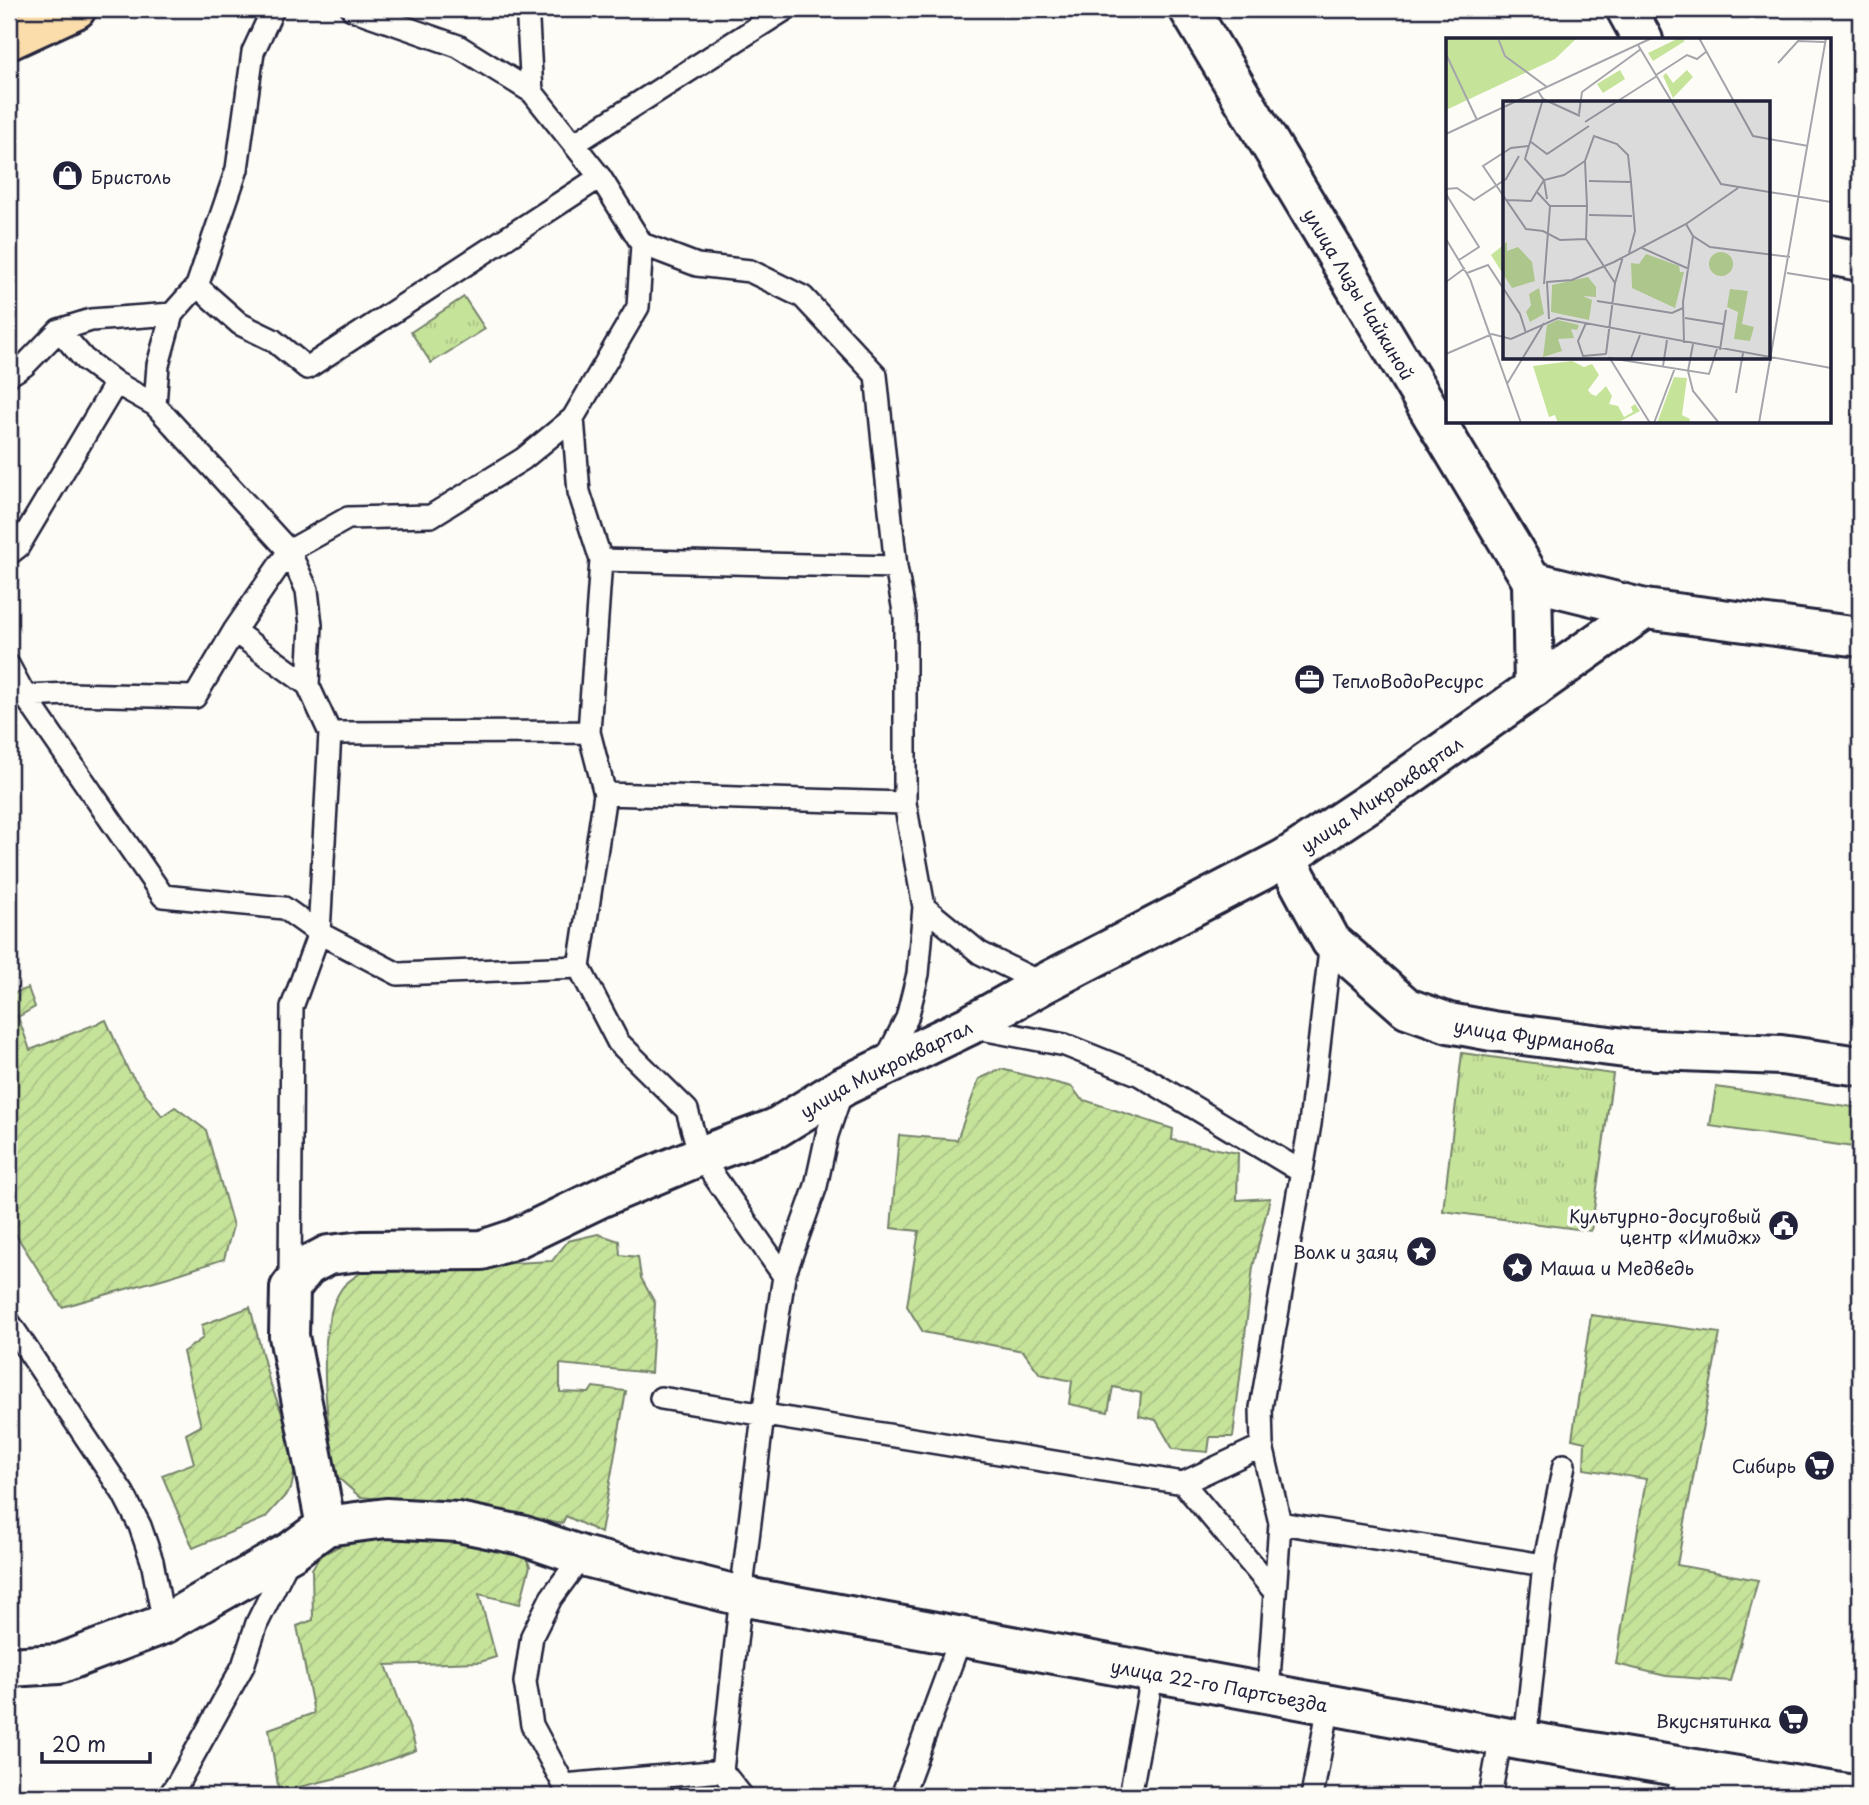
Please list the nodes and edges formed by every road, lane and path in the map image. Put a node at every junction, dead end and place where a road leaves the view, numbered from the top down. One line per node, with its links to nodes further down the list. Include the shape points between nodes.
1 (76, 9): 9 (main road)
2 (273, 9): 16 (lane, via 253,52 237,169)
3 (352, 9): 10 (lane, via 458,46)
4 (529, 9): 10 (lane)
5 (786, 9): 11 (lane)
6 (1189, 9): 27 (street, улица Лизы Чайкиной)
7 (1626, 9): 8 (street)
8 (1642, 38)
9 (9, 40)
10 (532, 93): 11 (lane)
11 (574, 144): 12 (lane)
12 (600, 177): 13 (lane); 16 (lane, via 307,368 273,340 240,324)
13 (642, 244): 22 (lane, via 638,307); 26 (lane, via 697,265 750,271 803,297 876,375)
14 (1830, 256): 15 (street)
15 (1860, 261)
16 (197, 286): 17 (lane)
17 (172, 314): 18 (lane, via 91,320); 21 (lane, via 158,365)
18 (60, 330): 19 (lane); 20 (lane, via 84,359)
19 (9, 375)
20 (116, 383): 21 (lane); 24 (lane, via 18,547)
21 (155, 405): 23 (lane)
22 (573, 418): 23 (lane, via 523,459 431,516 348,518); 25 (lane, via 579,492)
23 (289, 551): 29 (lane); 32 (lane, via 307,590)
24 (9, 554)
25 (601, 560): 26 (lane); 35 (lane)
26 (896, 567): 38 (lane, via 905,617)
27 (1532, 581): 28 (street); 33 (street)
28 (1645, 609): 30 (street); 33 (street, улица Микроквартал)
29 (234, 631): 32 (lane); 34 (lane, via 195,697)
30 (1860, 637)
31 (9, 666): 34 (lane)
32 (309, 685): 36 (lane)
33 (1534, 688): 39 (street, улица Микроквартал)
34 (25, 695): 41 (lane, via 163,896 284,908)
35 (589, 732): 36 (lane); 37 (lane)
36 (330, 733): 41 (lane)
37 (605, 794): 38 (lane); 43 (lane)
38 (905, 803): 40 (lane)
39 (1286, 858): 42 (street, улица Фурманова); 44 (street, улица Микроквартал)
40 (924, 907): 44 (lane, via 981,953); 47 (lane, via 918,974 907,1018)
41 (319, 933): 43 (lane, via 398,974); 52 (lane, via 292,1007)
42 (1331, 941): 46 (street, улица Фурманова, via 1407,1009 1449,1023 1633,1049 1781,1055); 50 (lane)
43 (579, 967): 49 (lane, via 618,1041 687,1110)
44 (1043, 984): 45 (street, улица Микроквартал)
45 (968, 1026): 47 (street, улица Микроквартал); 50 (lane, via 1065,1045 1140,1075)
46 (1860, 1066)
47 (882, 1068): 48 (street, улица Микроквартал)
48 (844, 1086): 49 (street, улица Микроквартал, via 776,1128); 51 (lane)
49 (699, 1156): 51 (lane); 52 (street, улица Микроквартал, via 482,1250 328,1255 307,1266)
50 (1302, 1172): 56 (lane, via 1261,1409)
51 (784, 1276): 55 (lane)
52 (290, 1288): 60 (street, via 289,1336)
53 (9, 1322): 66 (lane, via 123,1493 140,1526)
54 (661, 1398): 55 (lane)
55 (764, 1415): 58 (lane); 65 (lane)
56 (1262, 1446): 58 (lane); 59 (lane)
57 (1564, 1465): 63 (lane)
58 (1182, 1483): 64 (lane)
59 (1280, 1523): 63 (lane); 64 (lane)
60 (326, 1526): 61 (street); 62 (street, улица 22-го Партсъезда, via 386,1518 458,1522 521,1535)
61 (292, 1551): 66 (street); 75 (lane, via 257,1623 243,1666)
62 (582, 1556): 65 (street, улица 22-го Партсъезда); 73 (lane, via 551,1598 532,1636 525,1682 532,1725 564,1785)
63 (1545, 1565): 72 (lane)
64 (1274, 1591): 70 (lane)
65 (741, 1597): 67 (street, улица 22-го Партсъезда); 73 (lane)
66 (164, 1623): 68 (street, via 59,1664)
67 (961, 1637): 69 (street, улица 22-го Партсъезда); 77 (lane)
68 (9, 1667)
69 (1153, 1672): 70 (street, улица 22-го Партсъезда); 78 (lane)
70 (1268, 1693): 71 (street, улица 22-го Партсъезда)
71 (1329, 1705): 72 (street, улица 22-го Партсъезда); 79 (lane)
72 (1513, 1739): 74 (street, улица 22-го Партсъезда); 80 (lane)
73 (722, 1771): 76 (lane)
74 (1681, 1782): 81 (street, улица 22-го Партсъезда)
75 (169, 1796)
76 (742, 1796)
77 (902, 1796)
78 (1130, 1796)
79 (1312, 1796)
80 (1490, 1796)
81 (1860, 1796)

